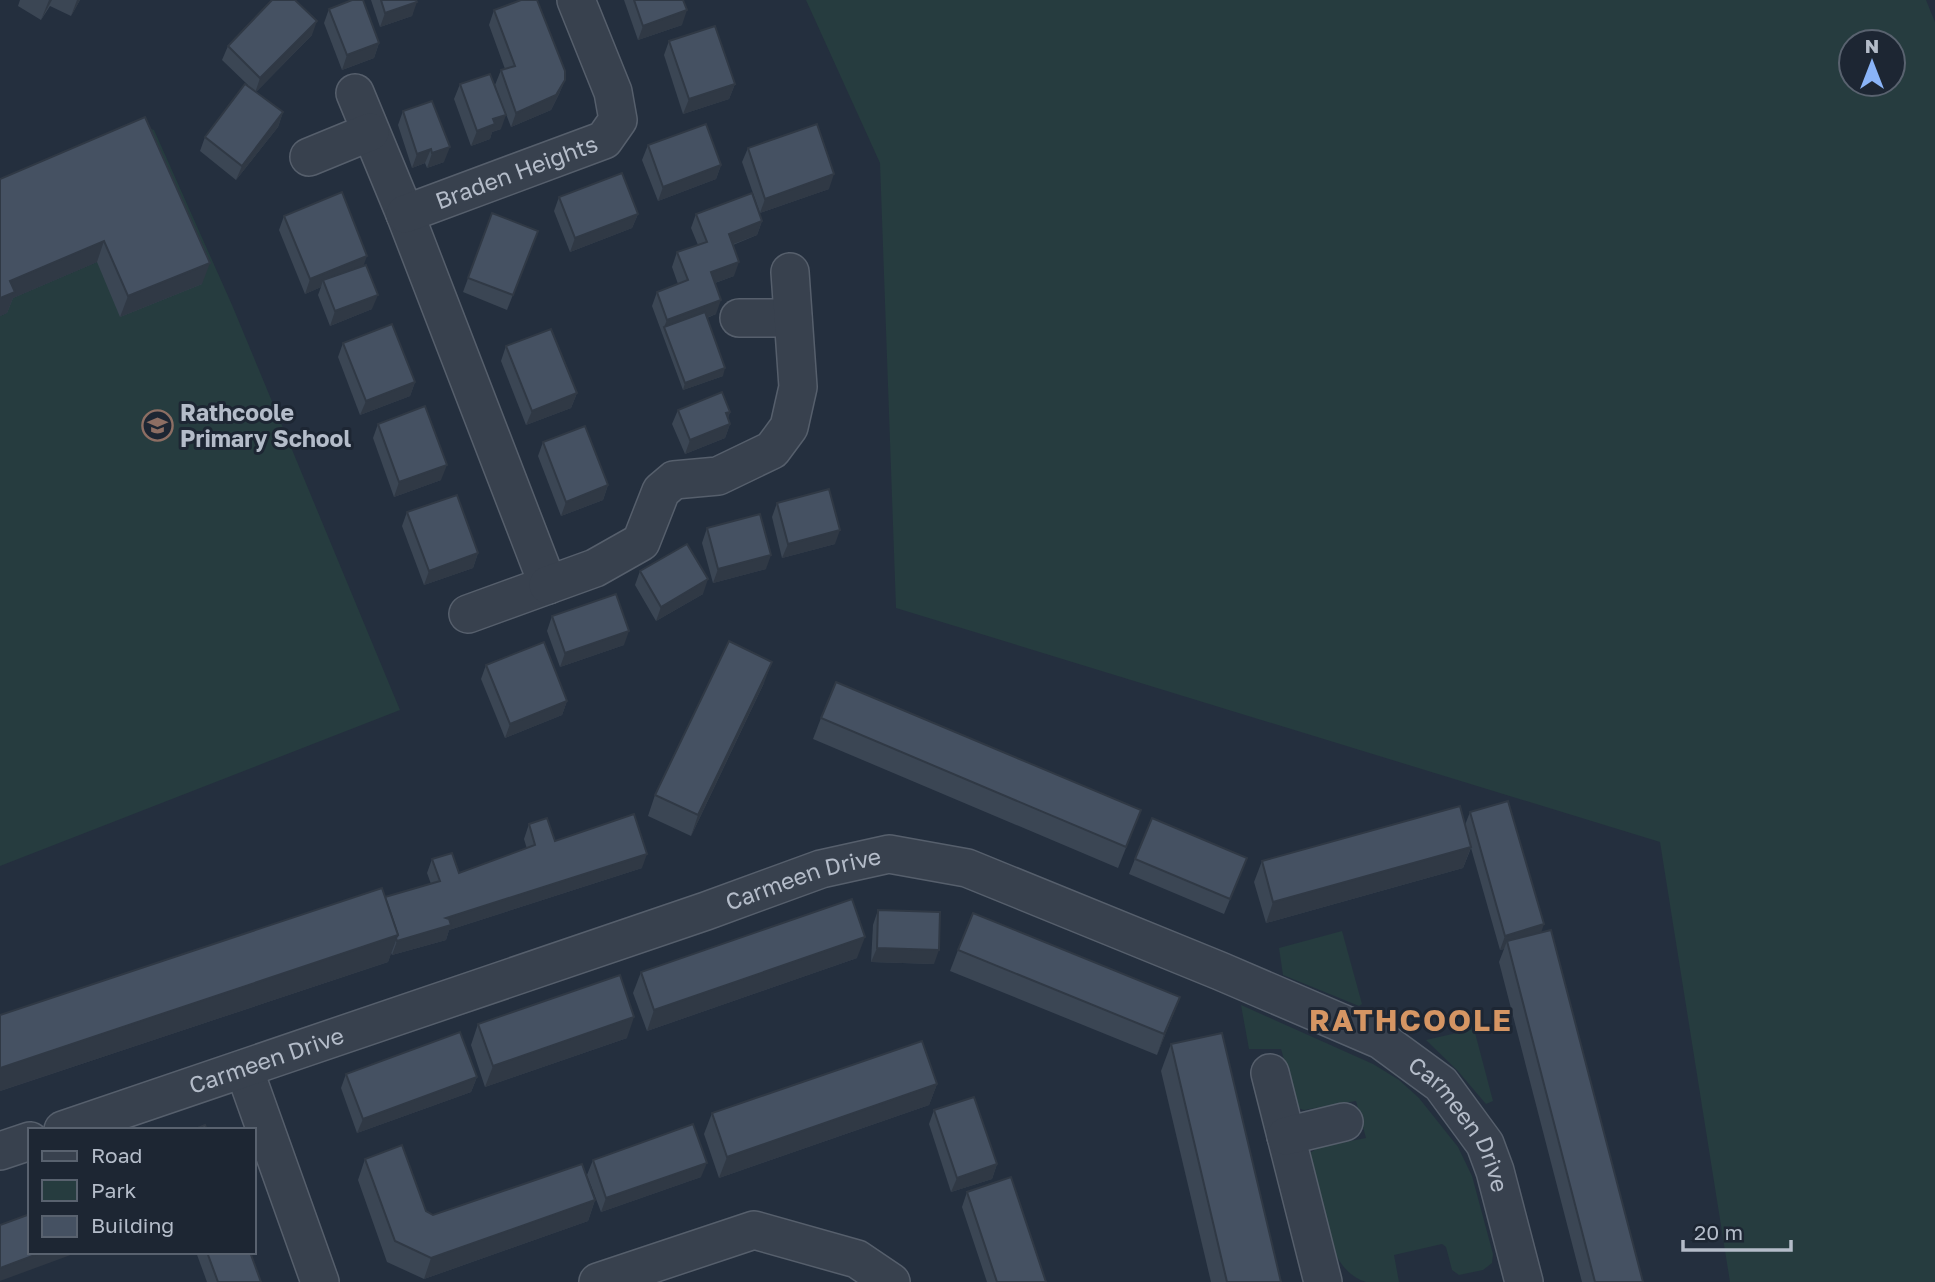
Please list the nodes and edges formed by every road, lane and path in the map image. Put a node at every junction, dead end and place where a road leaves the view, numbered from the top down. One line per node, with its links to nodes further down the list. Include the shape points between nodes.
1 (576, 0): 5 (street, Braden Heights, via 613,92 618,120 604,140)
2 (355, 93): 3 (street)
3 (370, 132): 4 (street); 5 (street)
4 (309, 157)
5 (405, 214): 9 (street)
6 (790, 272): 8 (street)
7 (738, 318): 8 (street)
8 (793, 318): 9 (street, via 798,387 789,427 772,450 718,476 674,481 661,491 641,542 595,568)
9 (548, 584): 10 (street)
10 (468, 614)
11 (244, 1069): 14 (street, Carmeen Drive); 18 (street); 22 (street, Carmeen Drive, via 821,869 889,854 967,868 1381,1040 1441,1084 1485,1144)
12 (1270, 1073): 15 (street)
13 (1344, 1122): 15 (street)
14 (69, 1128)
15 (1286, 1136): 21 (street)
16 (28, 1142): 17 (street)
17 (0, 1151)
18 (320, 1282)
19 (598, 1282): 20 (street, via 754,1230 857,1259)
20 (891, 1282)
21 (1322, 1282)
22 (1524, 1282)

